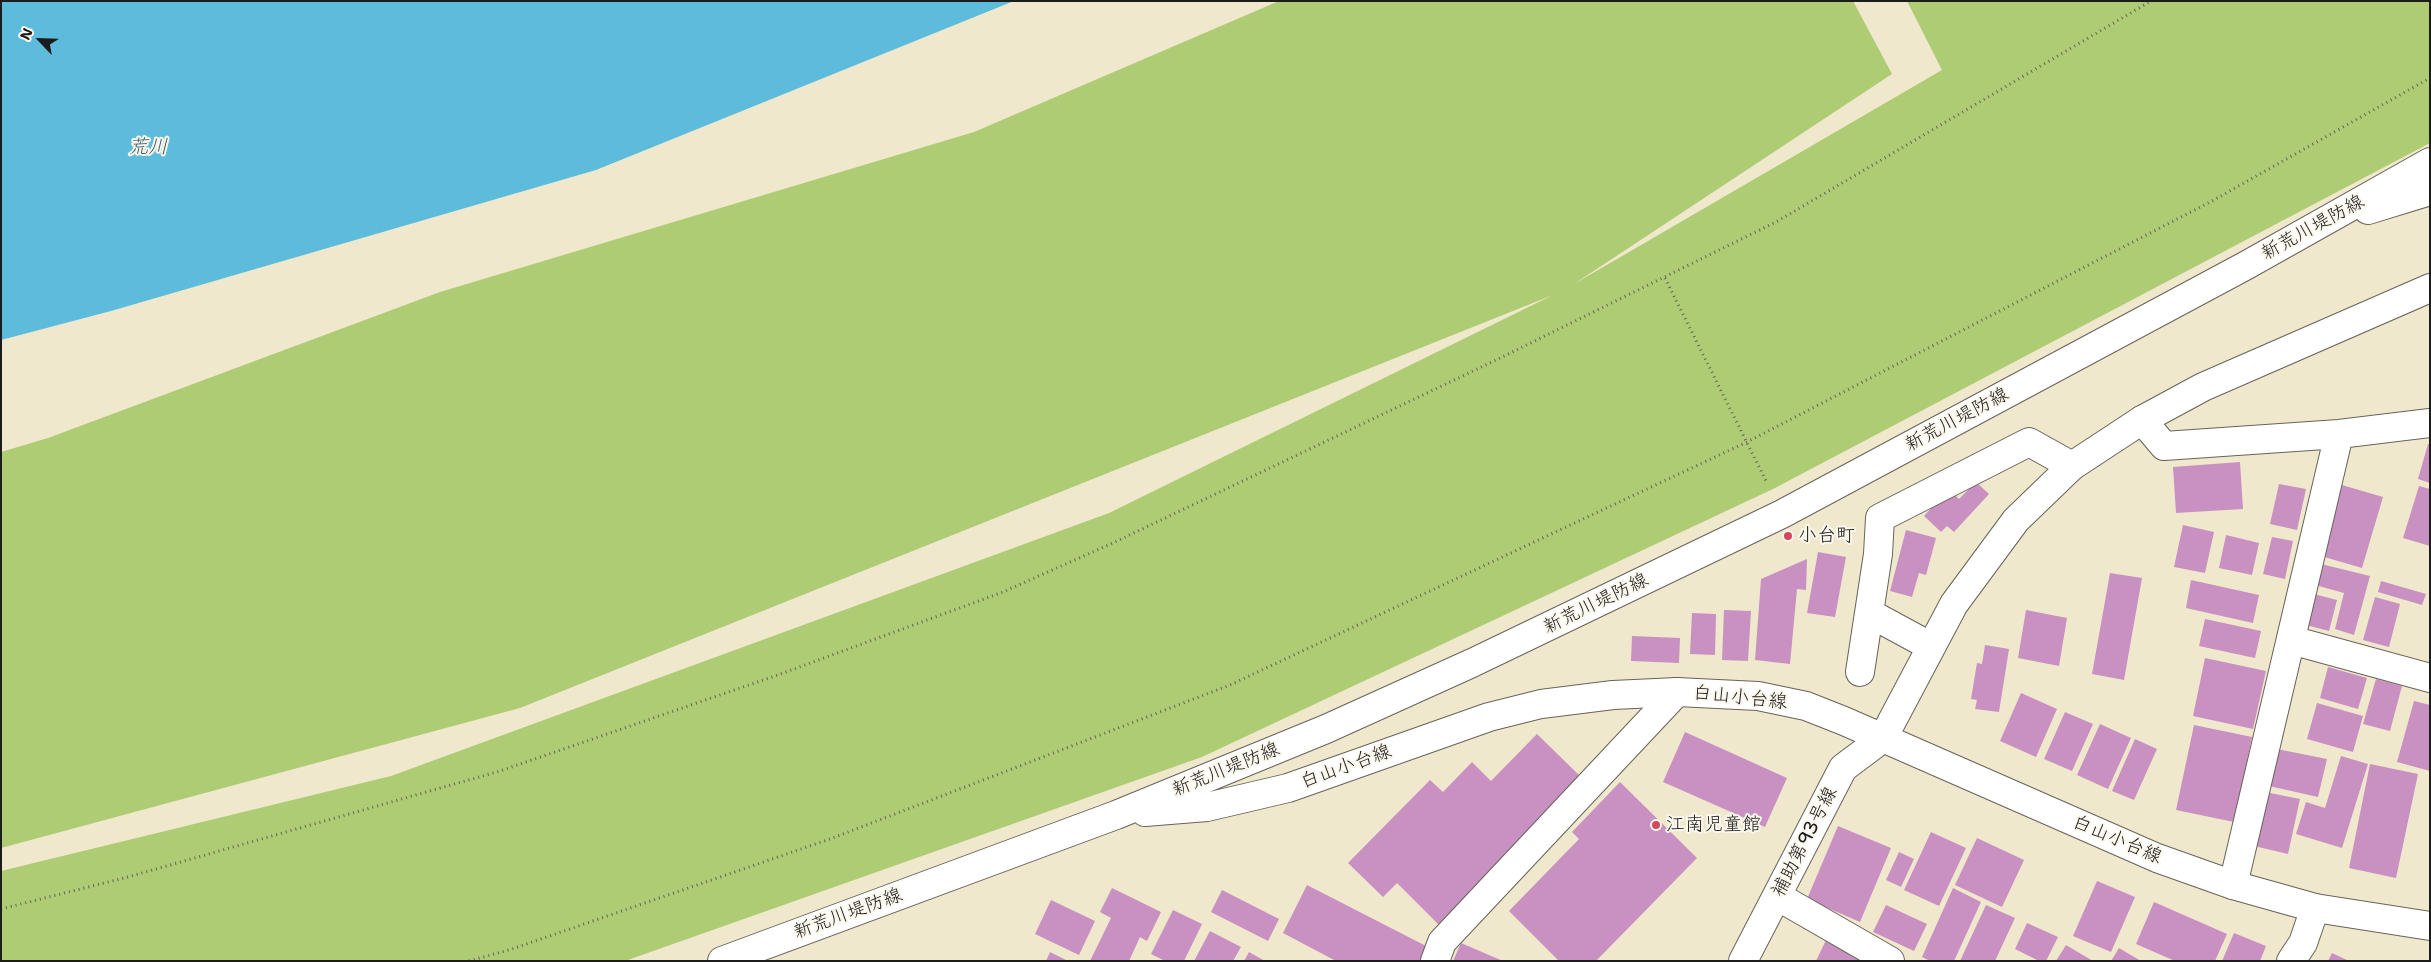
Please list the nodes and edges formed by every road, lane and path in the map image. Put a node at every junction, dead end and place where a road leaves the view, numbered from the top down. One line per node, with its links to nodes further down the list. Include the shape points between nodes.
1 (2151, 1): 6 (path, via 1776,222)
2 (2430, 78): 11 (path, via 2212,201)
3 (2430, 162): 5 (main road, 新荒川堤防線)
4 (2430, 191): 5 (main road)
5 (2324, 223): 13 (main road, 新荒川堤防線)
6 (1665, 278): 11 (path); 25 (path, via 1133,534 1003,592 775,676 500,771 128,877)
7 (2430, 288): 8 (main road, via 2204,386)
8 (2142, 420): 10 (main road, via 2164,446); 12 (main road)
9 (2430, 423): 10 (main road)
10 (2339, 434): 15 (main road)
11 (1747, 442): 13 (path); 27 (path, via 1230,685 830,839)
12 (2072, 466): 14 (main road, via 2029,442 1880,518); 16 (main road, via 2016,520 1994,547 1954,604)
13 (1782, 514): 21 (main road, 新荒川堤防線, via 1472,663 1326,729)
14 (1869, 613): 16 (main road); 17 (main road)
15 (2290, 640): 18 (main road); 22 (main road)
16 (1930, 646): 20 (main road)
17 (1860, 672)
18 (2430, 678)
19 (1677, 692): 20 (main road, 白山小台線, via 1758,696 1806,706); 21 (main road, 白山小台線, via 1541,704 1489,717 1288,788 1207,806); 29 (main road, via 1442,942)
20 (1883, 738): 22 (main road, 白山小台線, via 2157,858); 23 (main road, 補助第93号線, via 1843,768)
21 (1116, 815): 28 (main road, 新荒川堤防線)
22 (2233, 885): 24 (main road, 白山小台線)
23 (1777, 896): 30 (main road, 補助第93号線); 31 (main road)
24 (2315, 908): 26 (main road, 白山小台線); 32 (main road, via 2305,939)
25 (1, 909)
26 (2430, 926)
27 (470, 961)
28 (722, 961)
29 (1435, 961)
30 (1743, 961)
31 (1890, 961)
32 (2291, 961)

